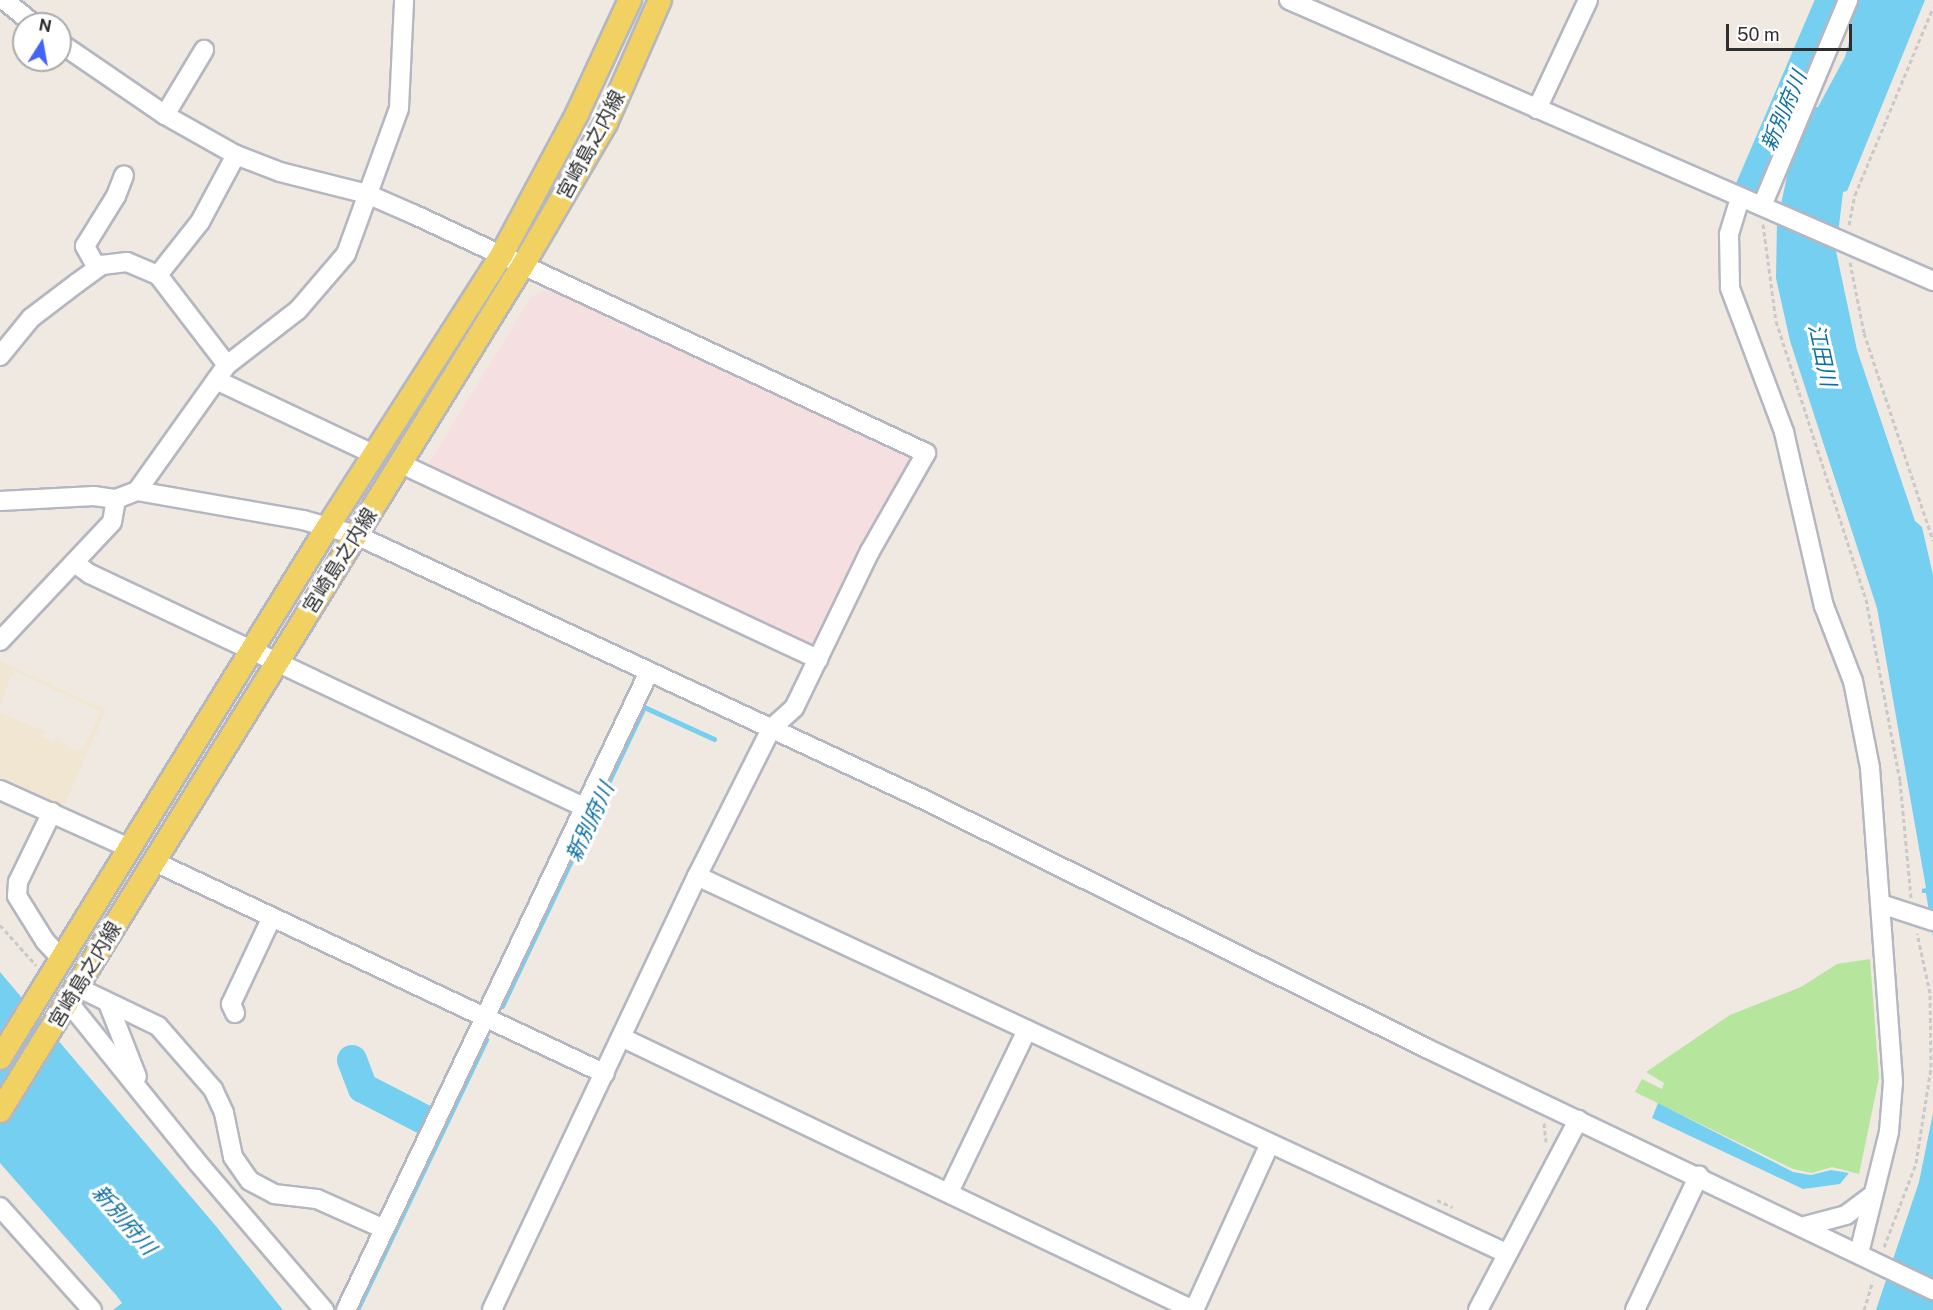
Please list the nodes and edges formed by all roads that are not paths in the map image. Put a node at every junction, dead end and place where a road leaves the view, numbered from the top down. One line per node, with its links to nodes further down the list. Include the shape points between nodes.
1 (4, 0): 8 (street)
2 (404, 0): 15 (street, via 399,108)
3 (630, 0): 18 (main road, 宮崎島之内線, via 577,114)
4 (660, 0): 19 (main road, 宮崎島之内線, via 606,123)
5 (1289, 0): 11 (street)
6 (1588, 0): 11 (street)
7 (1848, 0): 17 (street)
8 (19, 12)
9 (204, 50): 12 (street)
10 (72, 51): 12 (street)
11 (1537, 109): 16 (street)
12 (165, 115): 13 (street)
13 (236, 155): 15 (street, via 287,174); 21 (street, via 200,222)
14 (124, 175): 20 (street, via 116,196 85,246)
15 (367, 194): 18 (street); 24 (street, via 346,254 331,275 298,310)
16 (1740, 198): 17 (street); 45 (street, via 1729,234 1730,288 1784,432 1824,606 1853,681 1864,724)
17 (1768, 209): 22 (street)
18 (502, 254): 19 (street); 25 (main road, 宮崎島之内線)
19 (523, 265): 26 (main road, 宮崎島之内線); 35 (street, via 926,453 870,551)
20 (98, 268): 21 (street, via 127,262); 23 (street, via 31,318)
21 (158, 274): 24 (street)
22 (1933, 281)
23 (0, 356)
24 (221, 372): 25 (street); 27 (street)
25 (374, 454): 30 (main road, 宮崎島之内線)
26 (399, 463): 31 (main road, 宮崎島之内線); 35 (street)
27 (137, 491): 28 (street); 30 (street)
28 (116, 499): 29 (street, via 94,496); 32 (street, via 112,522)
29 (0, 501)
30 (327, 528): 31 (street); 34 (main road, 宮崎島之内線)
31 (356, 535): 36 (main road, 宮崎島之内線); 37 (street)
32 (76, 564): 33 (street); 34 (street, via 90,574)
33 (0, 641)
34 (253, 648): 36 (street); 42 (main road, 宮崎島之内線)
35 (818, 659): 38 (street, via 794,708)
36 (278, 660): 40 (street); 43 (main road, 宮崎島之内線)
37 (649, 672): 38 (street); 40 (street)
38 (771, 729): 44 (street); 59 (street, via 1109,889)
39 (0, 790): 41 (street)
40 (586, 808): 52 (street)
41 (52, 812): 42 (street); 48 (street, via 18,882 17,896 45,941)
42 (129, 848): 48 (main road, 宮崎島之内線)
43 (155, 862): 46 (street); 49 (main road, 宮崎島之内線)
44 (697, 876): 53 (street); 54 (street)
45 (1881, 904): 47 (street); 63 (street, via 1893,1082 1889,1132)
46 (272, 917): 51 (street, via 231,1004); 52 (street)
47 (1930, 920)
48 (62, 959): 55 (main road, 宮崎島之内線)
49 (74, 995): 50 (street); 57 (street); 58 (main road, 宮崎島之内線)
50 (108, 1003): 57 (street); 66 (street, via 158,1026 213,1089 224,1113 233,1157 250,1181 274,1194 317,1199)
51 (235, 1013)
52 (486, 1018): 56 (street); 66 (street)
53 (1027, 1030): 60 (street); 62 (street)
54 (623, 1038): 56 (street); 62 (street)
55 (0, 1058)
56 (605, 1074): 70 (street)
57 (139, 1088): 72 (street)
58 (0, 1111)
59 (1578, 1120): 61 (street); 67 (street)
60 (1270, 1143): 67 (street); 74 (street)
61 (1699, 1175): 65 (street); 76 (street)
62 (949, 1192): 74 (street)
63 (1870, 1196): 65 (street, via 1846,1215); 68 (street, via 1868,1225)
64 (0, 1207): 71 (street)
65 (1805, 1226): 68 (street)
66 (384, 1229): 73 (street)
67 (1506, 1253): 75 (street)
68 (1859, 1253): 69 (street)
69 (1933, 1290)
70 (498, 1308)
71 (92, 1310)
72 (324, 1310)
73 (346, 1310)
74 (1193, 1310)
75 (1478, 1310)
76 (1635, 1310)

